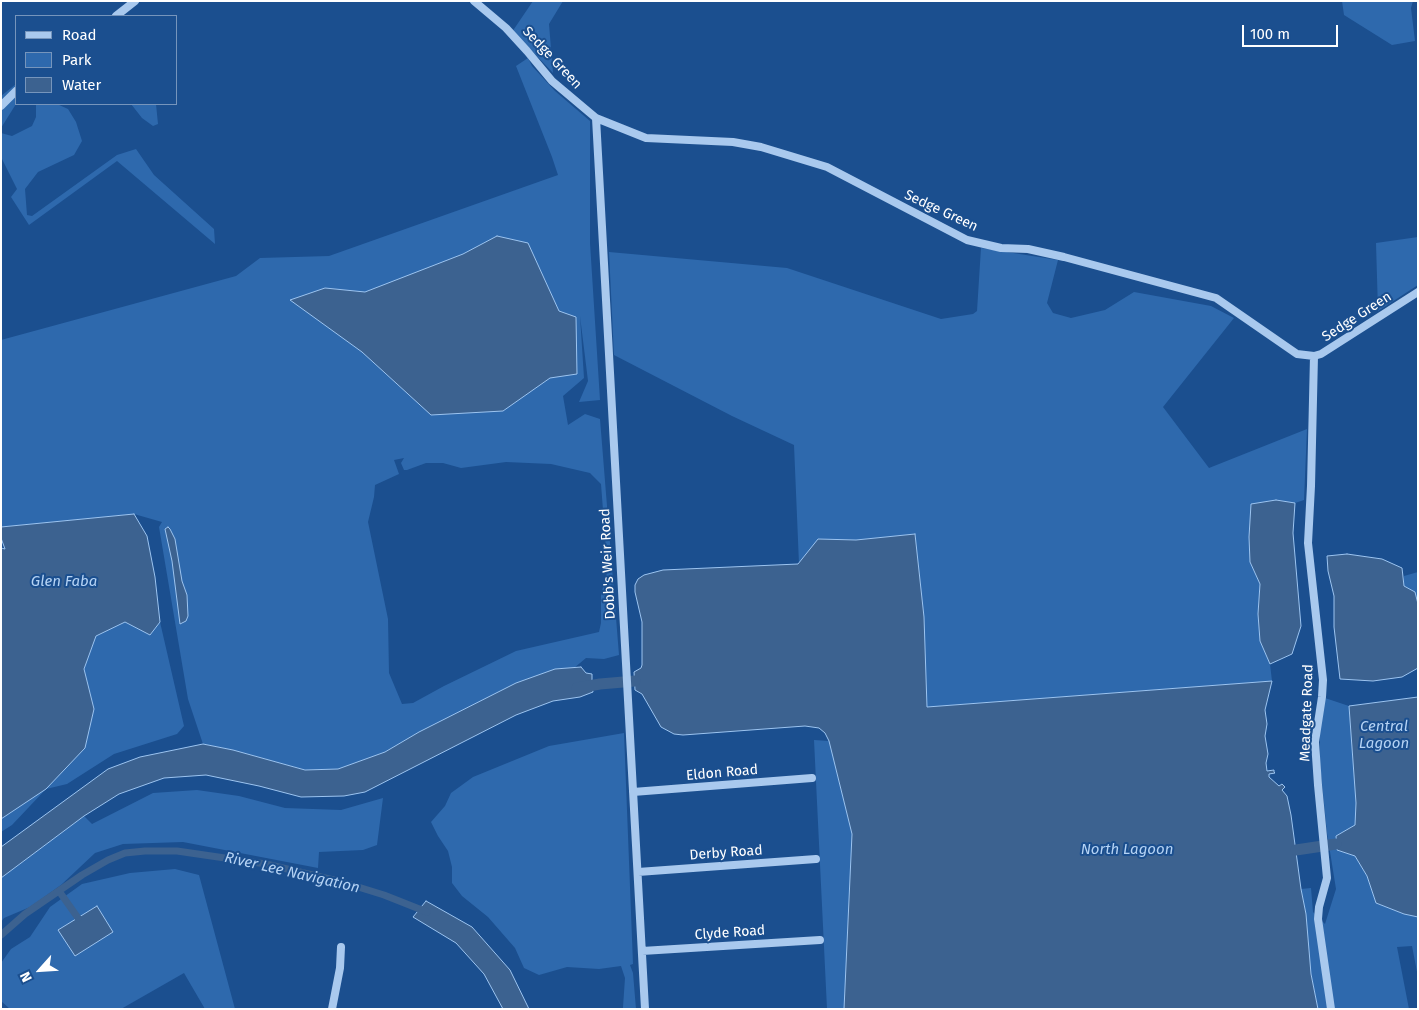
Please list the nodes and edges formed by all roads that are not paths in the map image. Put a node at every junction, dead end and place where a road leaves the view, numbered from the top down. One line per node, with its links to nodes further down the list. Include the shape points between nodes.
1 (136, 1): 3 (street)
2 (474, 1): 6 (street, Sedge Green, via 506,28 552,81)
3 (117, 15)
4 (15, 92): 5 (street)
5 (1, 106)
6 (596, 118): 8 (street, Sedge Green, via 646,138 733,142 826,167 967,240 1064,257 1216,298 1297,354); 10 (street, Dobb's Weir Road)
7 (1418, 292): 8 (street, Sedge Green)
8 (1314, 356): 18 (street, Meadgate Road, via 1308,543 1323,680 1315,742 1328,878 1318,919)
9 (812, 778): 10 (street, Eldon Road)
10 (633, 792): 12 (street, Dobb's Weir Road)
11 (816, 859): 12 (street, Derby Road)
12 (638, 872): 15 (street, Dobb's Weir Road)
13 (820, 940): 15 (street, Clyde Road)
14 (341, 947): 16 (street)
15 (642, 951): 17 (street, Dobb's Weir Road)
16 (332, 1009)
17 (645, 1009)
18 (1331, 1009)

